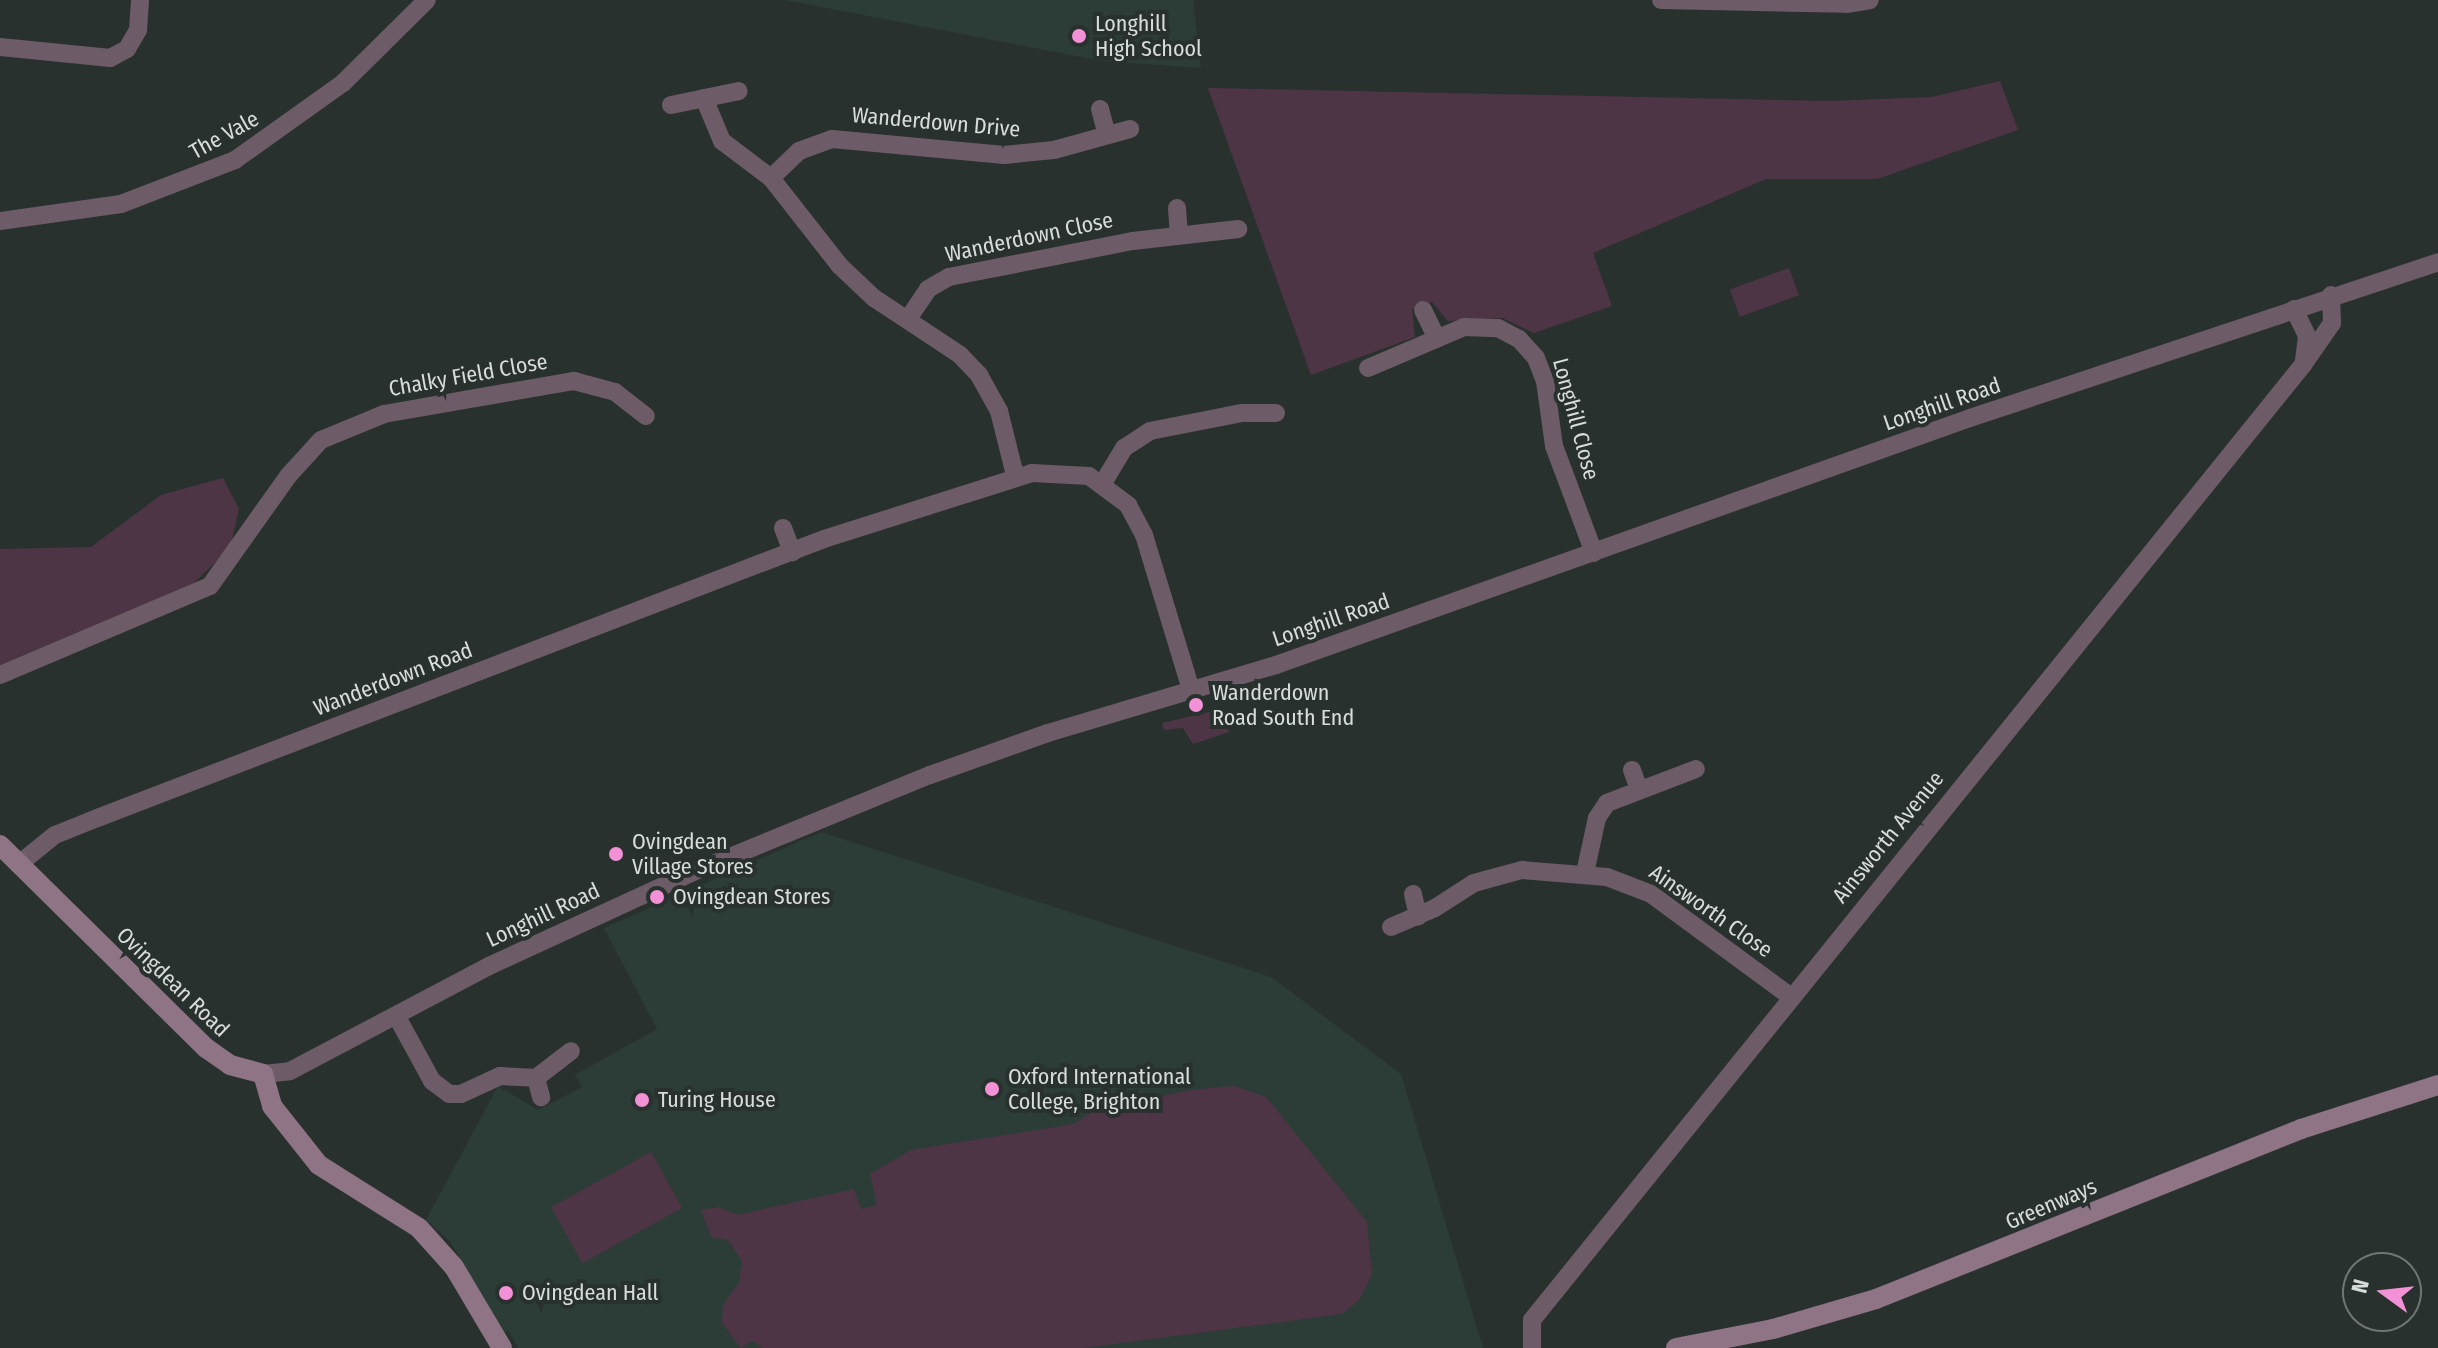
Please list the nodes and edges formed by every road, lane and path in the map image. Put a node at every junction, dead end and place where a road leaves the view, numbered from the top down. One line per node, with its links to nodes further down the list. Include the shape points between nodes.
1 (140, 0): 5 (street, via 138,30 127,49 110,58)
2 (427, 0): 14 (street, The Vale, via 343,83 235,160 121,204)
3 (1661, 0): 4 (street)
4 (1870, 0)
5 (0, 47)
6 (739, 91): 7 (street)
7 (704, 98): 8 (street); 12 (street, via 722,141)
8 (671, 105)
9 (1100, 109): 11 (street)
10 (1130, 129): 11 (street, Wanderdown Drive)
11 (1107, 135): 12 (street, Wanderdown Drive, via 1046,152 1004,155 832,139 799,151)
12 (771, 178): 21 (street, via 840,266)
13 (1177, 208): 16 (street)
14 (0, 221)
15 (1238, 229): 16 (street, Wanderdown Close)
16 (1179, 234): 21 (street, Wanderdown Close, via 949,277 928,289)
17 (2438, 262): 18 (street, Longhill Road)
18 (2331, 295): 19 (street, Longhill Road); 23 (street, Ainsworth Avenue, via 2332,323)
19 (2294, 309): 23 (street, via 2307,336); 31 (street, Longhill Road)
20 (1423, 310): 22 (street)
21 (908, 319): 27 (street, via 960,355 985,383 999,411)
22 (1437, 339): 24 (street, Longhill Close); 31 (street, Longhill Close, via 1464,327 1485,326 1504,330 1528,347 1545,381 1554,446)
23 (2303, 365): 43 (street, Ainsworth Avenue)
24 (1368, 368)
25 (1276, 413): 28 (street, via 1242,413 1150,431 1124,448)
26 (646, 416): 32 (street, Chalky Field Close, via 615,392 574,381 384,414 321,440 289,475 210,586)
27 (1015, 475): 28 (street, Wanderdown Road, via 1057,470); 30 (street, Wanderdown Road)
28 (1103, 483): 33 (street, Wanderdown Road, via 1124,501 1141,527)
29 (783, 528): 30 (street)
30 (792, 552): 38 (street, Wanderdown Road, via 64,831)
31 (1594, 553): 33 (street, Longhill Road)
32 (0, 675)
33 (1191, 690): 44 (street, Longhill Road, via 1025,741 767,841 489,966)
34 (1696, 769): 36 (street)
35 (1632, 770): 36 (street)
36 (1639, 789): 39 (street, via 1613,798 1602,809)
37 (0, 845): 38 (street, Ovingdean Road)
38 (19, 864): 46 (street, Ovingdean Road, via 206,1048 230,1065)
39 (1585, 873): 41 (street, Ainsworth Close, via 1542,868 1502,874 1466,887); 43 (street, Ainsworth Close, via 1641,887)
40 (1413, 894): 41 (street)
41 (1418, 916): 42 (street, Ainsworth Close)
42 (1391, 927)
43 (1791, 997): 51 (street, Ainsworth Avenue, via 1532,1320)
44 (397, 1017): 46 (street, Longhill Road, via 290,1071); 47 (street, via 443,1092 461,1094 500,1076)
45 (571, 1051): 47 (street)
46 (263, 1074): 50 (street, via 268,1100 308,1154 419,1228 454,1267)
47 (536, 1078): 49 (street)
48 (2438, 1085): 52 (street, Greenways, via 2301,1129 1876,1299 1773,1329)
49 (541, 1097)
50 (502, 1348)
51 (1532, 1348)
52 (1676, 1348)

